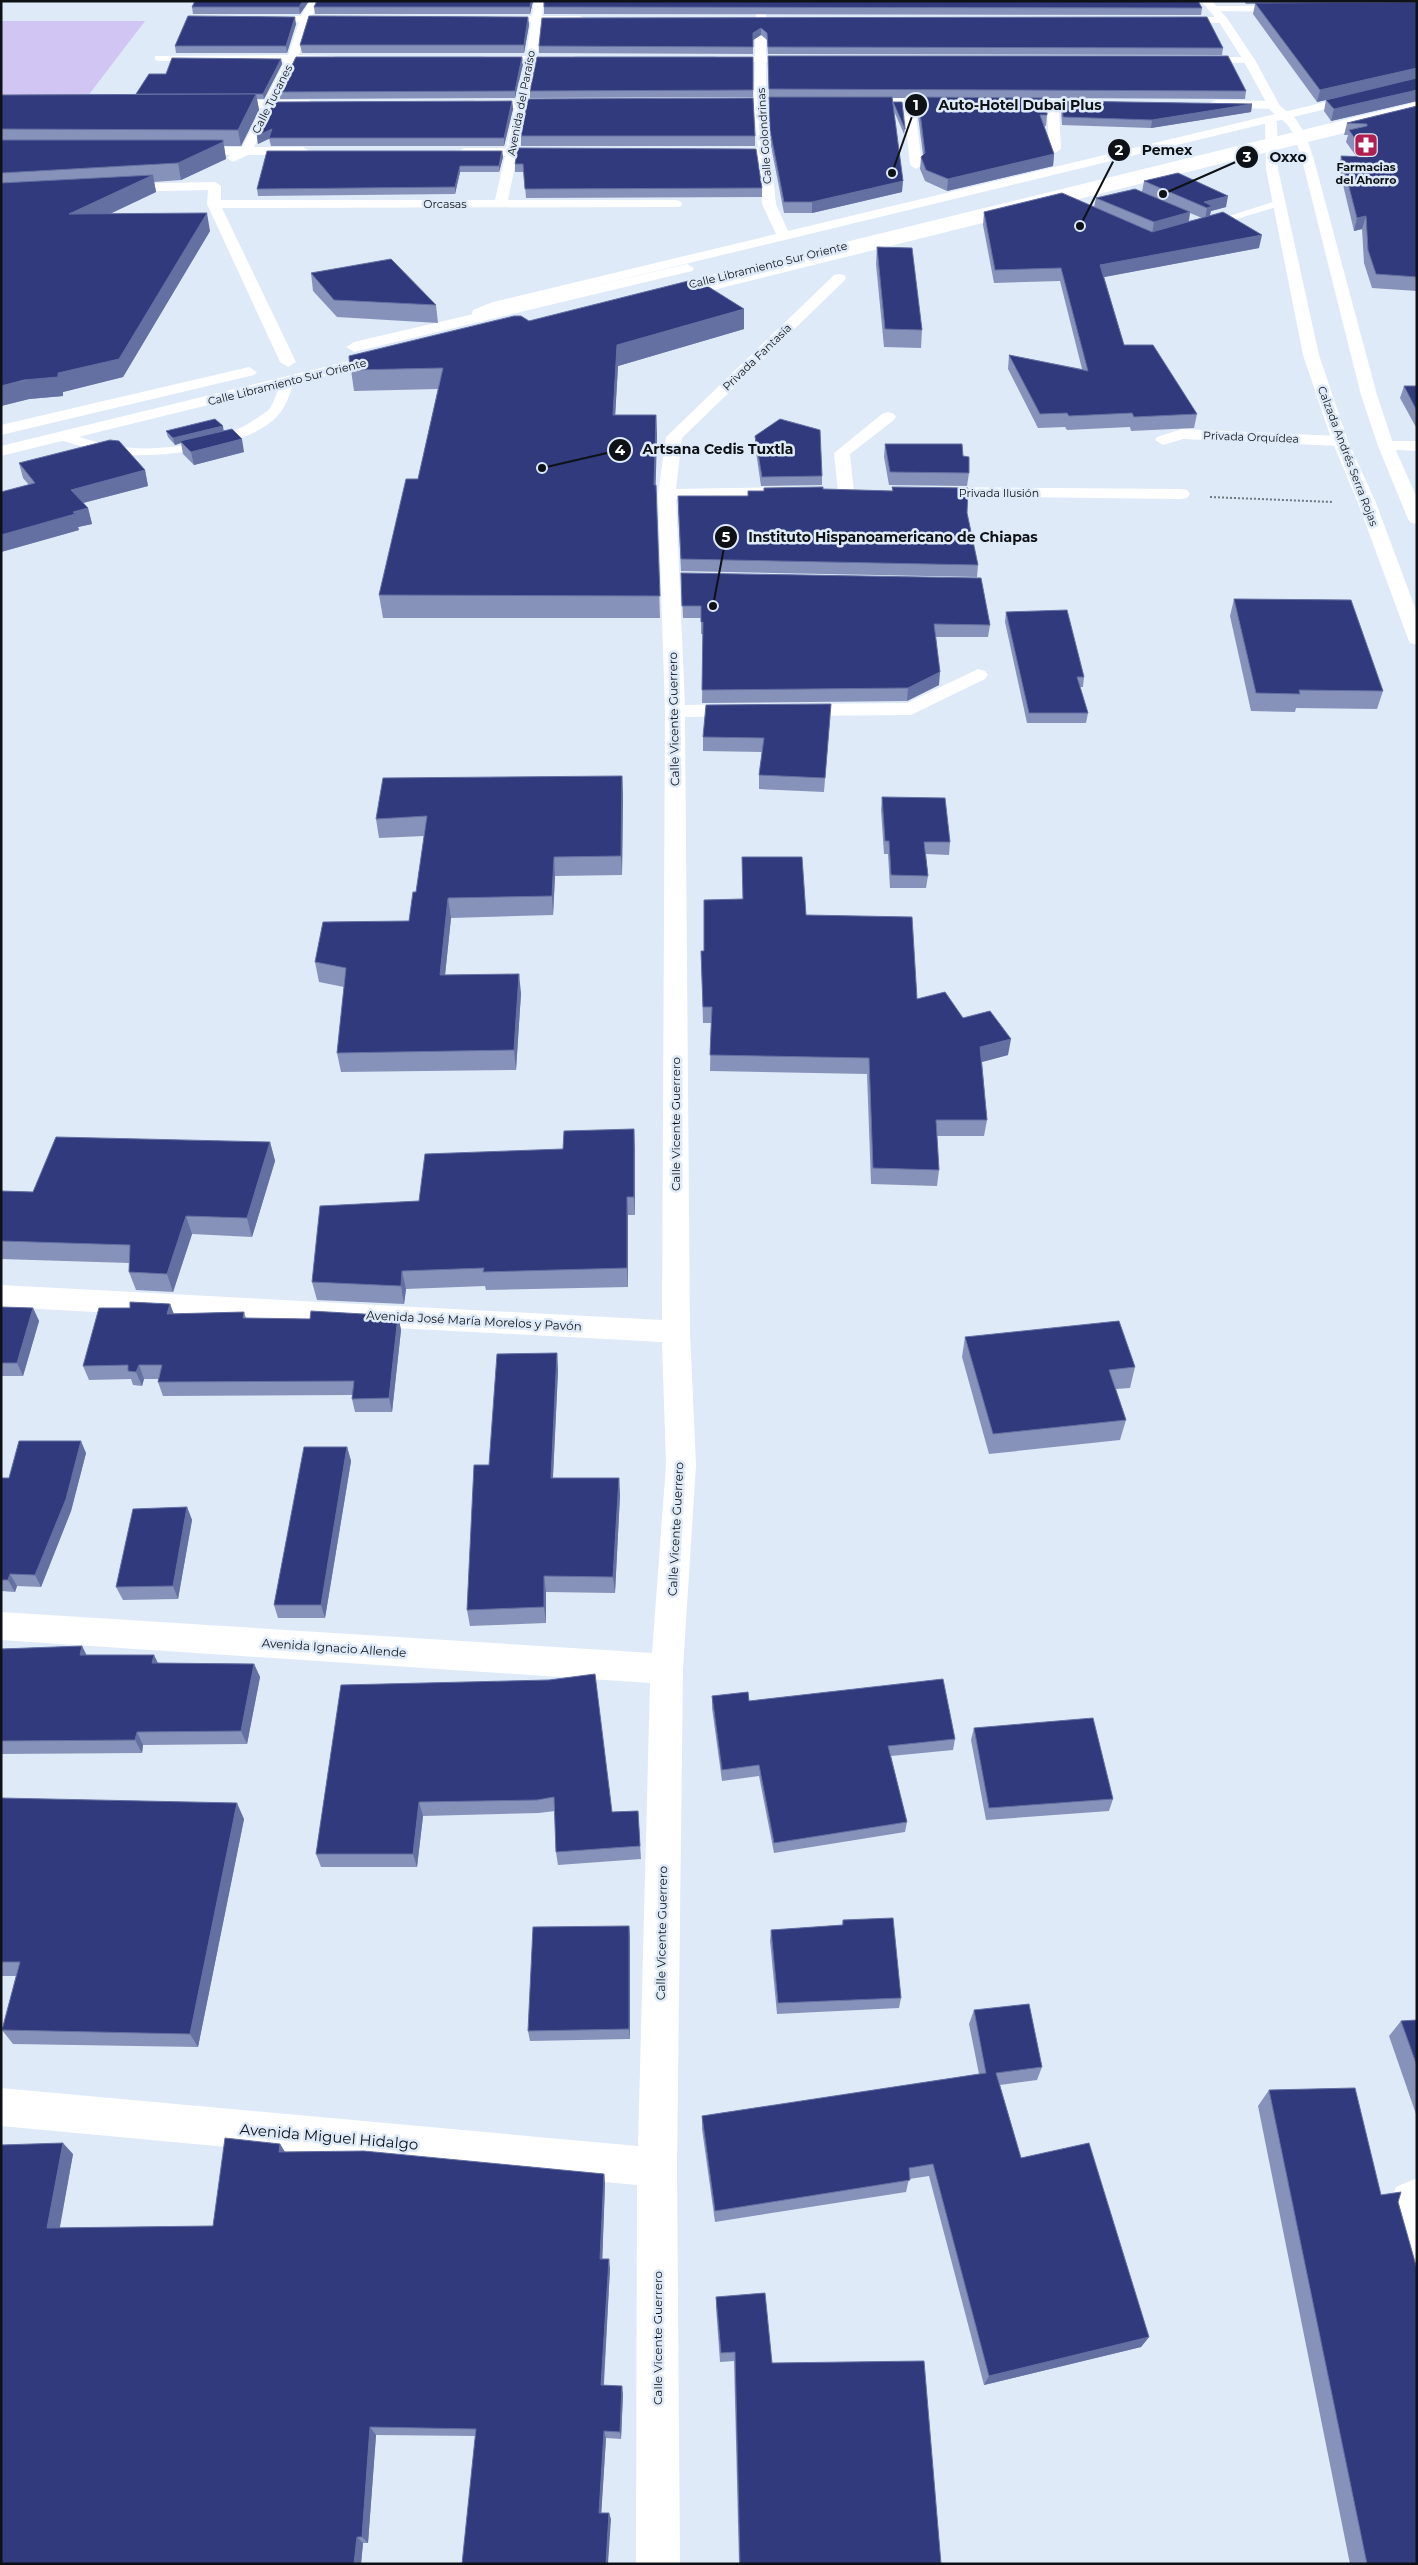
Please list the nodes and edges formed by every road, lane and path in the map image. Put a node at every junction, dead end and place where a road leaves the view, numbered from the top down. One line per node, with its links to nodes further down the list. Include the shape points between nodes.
1 (315, 1): 8 (street, Calle Tucanes)
2 (539, 1): 11 (street, Avenida del Paraíso)
3 (761, 1): 22 (street, Calle Golondrinas)
4 (1206, 1): 6 (street)
5 (1301, 9): 6 (street)
6 (1215, 10): 14 (street)
7 (248, 19): 8 (street)
8 (305, 19): 9 (street); 16 (street, Calle Tucanes)
9 (353, 19)
10 (478, 19): 11 (street)
11 (536, 19): 12 (street); 19 (street, Avenida del Paraíso)
12 (594, 19)
13 (1154, 20): 14 (street)
14 (1224, 20): 25 (street)
15 (160, 58): 16 (street)
16 (292, 59): 17 (street); 38 (street, Calle Tucanes)
17 (342, 59)
18 (471, 59): 19 (street)
19 (531, 59): 20 (street); 41 (street, Avenida del Paraíso)
20 (588, 59)
21 (703, 59): 22 (street)
22 (761, 59): 23 (street); 30 (street, Calle Golondrinas)
23 (821, 59)
24 (1180, 60): 25 (street)
25 (1250, 60): 46 (street)
26 (1417, 83): 46 (street)
27 (1417, 89): 74 (street, Calle Libramiento Sur Oriente)
28 (909, 102): 32 (street); 33 (street); 58 (street)
29 (700, 103): 30 (street)
30 (760, 103): 31 (street); 55 (street, Calle Golondrinas)
31 (820, 103)
32 (840, 103)
33 (967, 103)
34 (996, 103): 35 (street)
35 (1053, 103): 36 (street); 48 (street)
36 (1112, 103)
37 (204, 104): 38 (street)
38 (269, 104): 39 (street); 50 (street, Calle Tucanes)
39 (318, 104)
40 (462, 104): 41 (street)
41 (520, 104): 42 (street); 54 (street, Avenida del Paraíso)
42 (580, 104)
43 (1207, 104): 46 (street)
44 (1417, 105): 64 (street, Calle Libramiento Sur Oriente, via 654,297)
45 (1417, 111): 47 (street)
46 (1278, 115): 47 (street); 49 (street, Calzada Andrés Serra Rojas); 72 (street)
47 (1302, 141): 49 (street); 81 (street)
48 (1055, 149)
49 (1272, 149): 61 (street); 65 (street, Calzada Andrés Serra Rojas, via 1272,169)
50 (246, 150): 51 (street); 52 (street); 60 (street, Calle Tucanes, via 228,160)
51 (171, 151)
52 (315, 151)
53 (452, 152): 54 (street)
54 (511, 152): 56 (street); 67 (street, Avenida del Paraíso)
55 (765, 152): 57 (street); 70 (street, Calle Golondrinas, via 769,204)
56 (568, 153)
57 (706, 153)
58 (916, 165)
59 (1010, 170): 70 (street, via 796,219)
60 (215, 186): 62 (street); 66 (street, Calle Tucanes)
61 (1118, 186): 63 (lane); 64 (street)
62 (100, 189)
63 (1134, 194)
64 (1059, 201): 69 (lane)
65 (1279, 203): 71 (lane); 80 (street, Calzada Andrés Serra Rojas, via 1311,355)
66 (214, 204): 67 (street, Orcasas); 78 (street)
67 (501, 204): 68 (street, Orcasas)
68 (674, 204)
69 (1077, 209)
70 (775, 220): 72 (street, Calle Golondrinas)
71 (1199, 225)
72 (784, 237): 74 (street, via 498,305 482,310)
73 (839, 278): 85 (street, Privada Fantasía)
74 (477, 319): 75 (street, Calle Libramiento Sur Oriente)
75 (336, 352)
76 (399, 354): 79 (street, Calle Libramiento Sur Oriente)
77 (307, 358): 78 (street, Calle Libramiento Sur Oriente)
78 (288, 362): 83 (street, Calle Libramiento Sur Oriente)
79 (288, 382): 84 (street, Calle Libramiento Sur Oriente); 84 (lane, via 274,411 254,427 219,441 157,452 114,450)
80 (1324, 392): 81 (street); 87 (street, Calzada Andrés Serra Rojas)
81 (1369, 395): 88 (street)
82 (888, 417): 93 (street, via 842,453)
83 (1, 430)
84 (62, 436): 90 (street, Calle Libramiento Sur Oriente)
85 (674, 437): 96 (street, Calle Vicente Guerrero)
86 (1162, 440): 87 (street, Privada Orquídea, via 1182,434)
87 (1340, 441): 98 (street, Calzada Andrés Serra Rojas)
88 (1386, 446): 89 (street); 99 (street)
89 (1417, 446)
90 (1, 451)
91 (806, 492): 96 (street)
92 (826, 492): 93 (street)
93 (846, 492): 94 (street)
94 (866, 492)
95 (915, 492): 97 (street, Privada Ilusión)
96 (666, 494): 102 (street, Calle Vicente Guerrero, via 679,578)
97 (1181, 494): 98 (path, via 1237,500)
98 (1366, 504): 100 (street, Calzada Andrés Serra Rojas)
99 (1417, 519)
100 (1417, 639)
101 (978, 674): 102 (street, via 911,709)
102 (675, 711): 104 (street, Calle Vicente Guerrero)
103 (1, 1296): 104 (street, Avenida José María Morelos y Pavón)
104 (676, 1332): 106 (street, Calle Vicente Guerrero, via 681,1465)
105 (1, 1626): 106 (street, Avenida Ignacio Allende)
106 (667, 1669): 108 (street, Calle Vicente Guerrero)
107 (1, 2107): 108 (street, Avenida Miguel Hidalgo)
108 (657, 2167): 111 (street, Calle Vicente Guerrero)
109 (1417, 2194): 110 (lane, via 1406,2198 1401,2215)
110 (1417, 2275)
111 (658, 2564)

